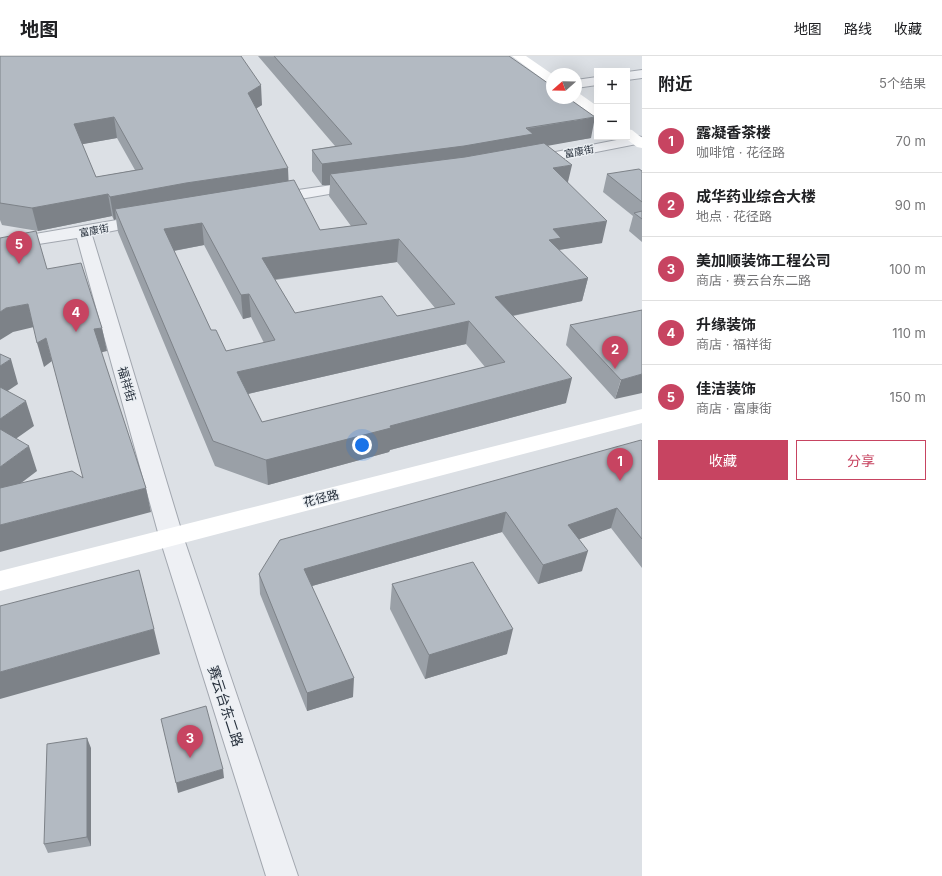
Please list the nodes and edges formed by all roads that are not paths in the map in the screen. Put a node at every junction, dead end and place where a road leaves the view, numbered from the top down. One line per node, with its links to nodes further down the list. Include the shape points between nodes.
1 (518, 56): 3 (street)
2 (642, 74): 4 (street)
3 (546, 76)
4 (630, 76)
5 (594, 81): 6 (street)
6 (582, 83)
7 (582, 101): 8 (street)
8 (594, 110)
9 (635, 139): 10 (street, 富康街)
10 (515, 164)
11 (372, 184): 12 (street)
12 (258, 201)
13 (158, 218): 14 (street, 富康街)
14 (83, 232): 15 (street, 富康街); 17 (street, 福祥街)
15 (0, 245)
16 (642, 416): 17 (street, 花径路)
17 (171, 536): 18 (street, 花径路); 19 (street, 赛云台东二路)
18 (0, 581)
19 (282, 876)

